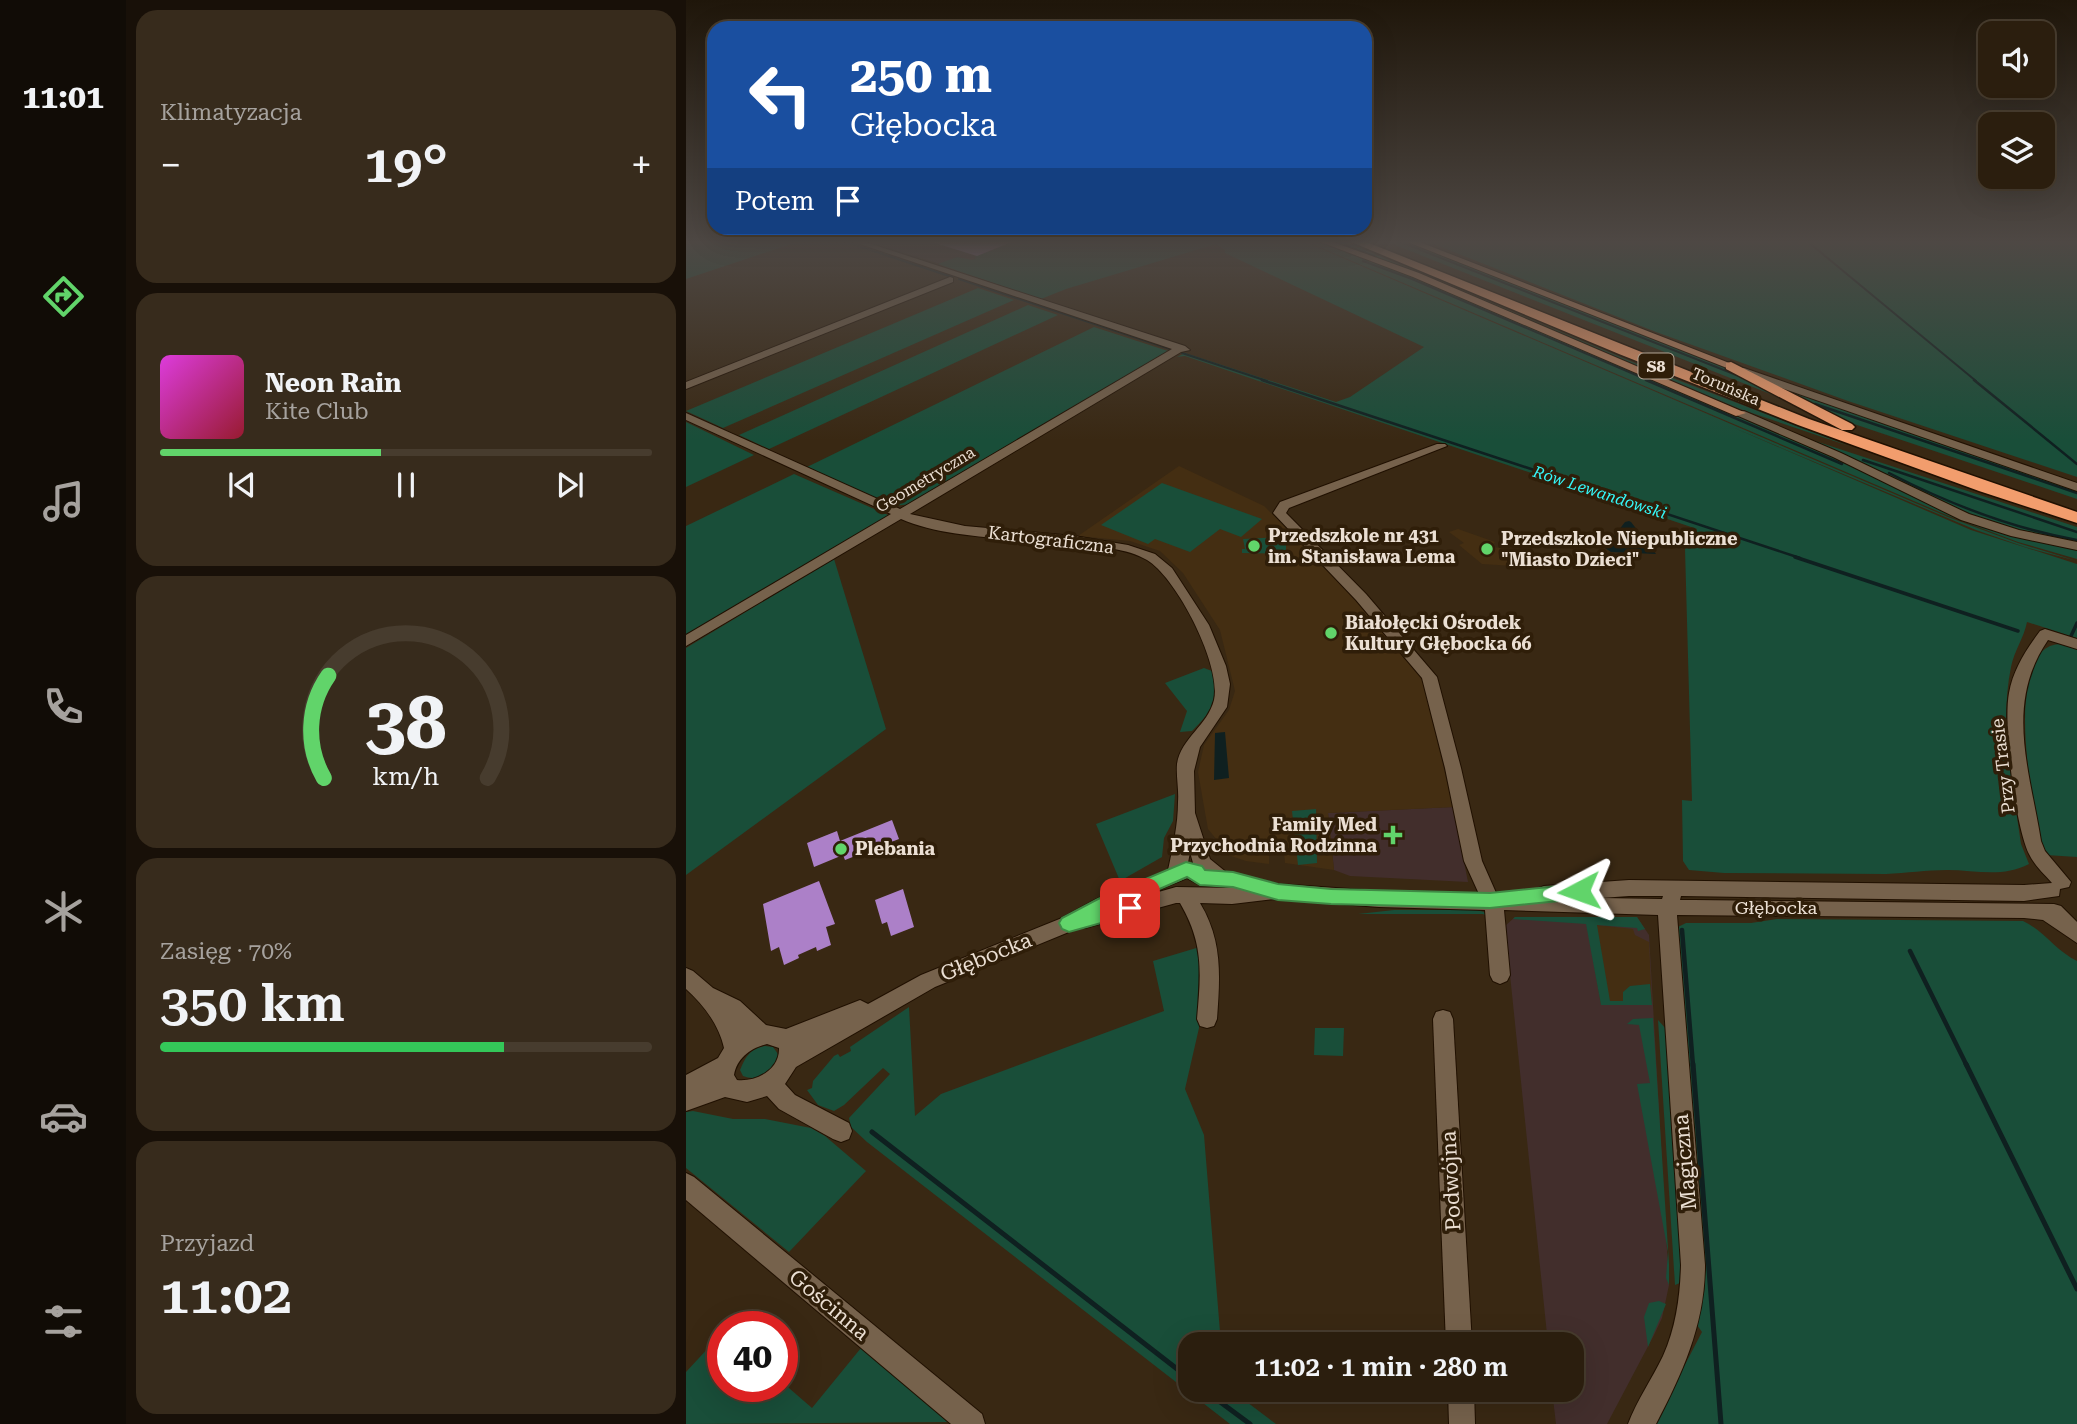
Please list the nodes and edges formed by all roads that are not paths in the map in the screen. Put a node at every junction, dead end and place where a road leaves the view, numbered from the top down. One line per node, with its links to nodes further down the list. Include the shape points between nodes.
1 (882, 307): 8 (street)
2 (1059, 307): 16 (street, Geometryczna, via 1185,349)
3 (1492, 307): 9 (main road, Toruńska)
4 (1518, 307): 13 (highway, Toruńska / S8, via 1749,402)
5 (1537, 307): 11 (highway, Toruńska / S8)
6 (1581, 307): 7 (main road, Toruńska)
7 (1731, 366): 11 (highway); 14 (street, Toruńska)
8 (686, 386)
9 (1740, 413): 13 (highway); 18 (street, Toruńska, via 1965,517)
10 (686, 416): 16 (street, Kartograficzna)
11 (1861, 434): 15 (highway, Toruńska / S8)
12 (1441, 446): 26 (street, via 1284,505 1279,513 1361,597 1429,677 1472,861)
13 (1962, 480): 17 (highway, Toruńska / S8)
14 (2077, 487)
15 (2077, 506)
16 (899, 515): 19 (street, Geometryczna); 21 (street, Kartograficzna, via 950,527 1122,548 1146,554 1167,570 1205,628 1222,683 1217,711 1188,754)
17 (2077, 518)
18 (2077, 546)
19 (686, 641)
20 (2077, 643): 23 (street, Przy Trasie, via 2045,634 2024,672 2015,702 2032,841 2038,855)
21 (1186, 811): 22 (street, Kartograficzna); 22 (street, Kartograficzna, via 1196,836)
22 (1187, 880): 24 (street, Głębocka, via 1226,878); 24 (street, Głębocka, via 1232,896); 32 (street, via 1212,949); 35 (street, Głębocka, via 1108,915 1069,923 905,992)
23 (2064, 884): 25 (street, Głębocka, via 2039,893); 27 (street, via 2050,904)
24 (1278, 892): 26 (street, Głębocka)
25 (1672, 898): 26 (street, Głębocka, via 1525,904); 27 (street, Głębocka, via 2024,910); 46 (street, Magiczna, via 1668,926 1693,1306 1676,1356)
26 (1490, 901): 29 (street, via 1495,910)
27 (2059, 920): 28 (street)
28 (2077, 935)
29 (1500, 975)
30 (686, 977): 31 (street)
31 (706, 994): 34 (street, via 733,1007); 36 (street, via 731,1033)
32 (1208, 1019)
33 (1443, 1019): 42 (street, Podwójna)
34 (762, 1035): 35 (street, via 773,1034); 36 (street, via 748,1040)
35 (788, 1049): 37 (street, Głębocka, via 784,1070)
36 (730, 1067): 37 (street, via 746,1092); 38 (street); 39 (street)
37 (770, 1083): 40 (street, via 787,1102)
38 (686, 1086)
39 (686, 1100)
40 (841, 1131)
41 (686, 1185): 44 (street, Gościnna)
42 (1458, 1332)
43 (1461, 1402): 45 (street)
44 (972, 1424)
45 (1462, 1424)
46 (1641, 1424)

